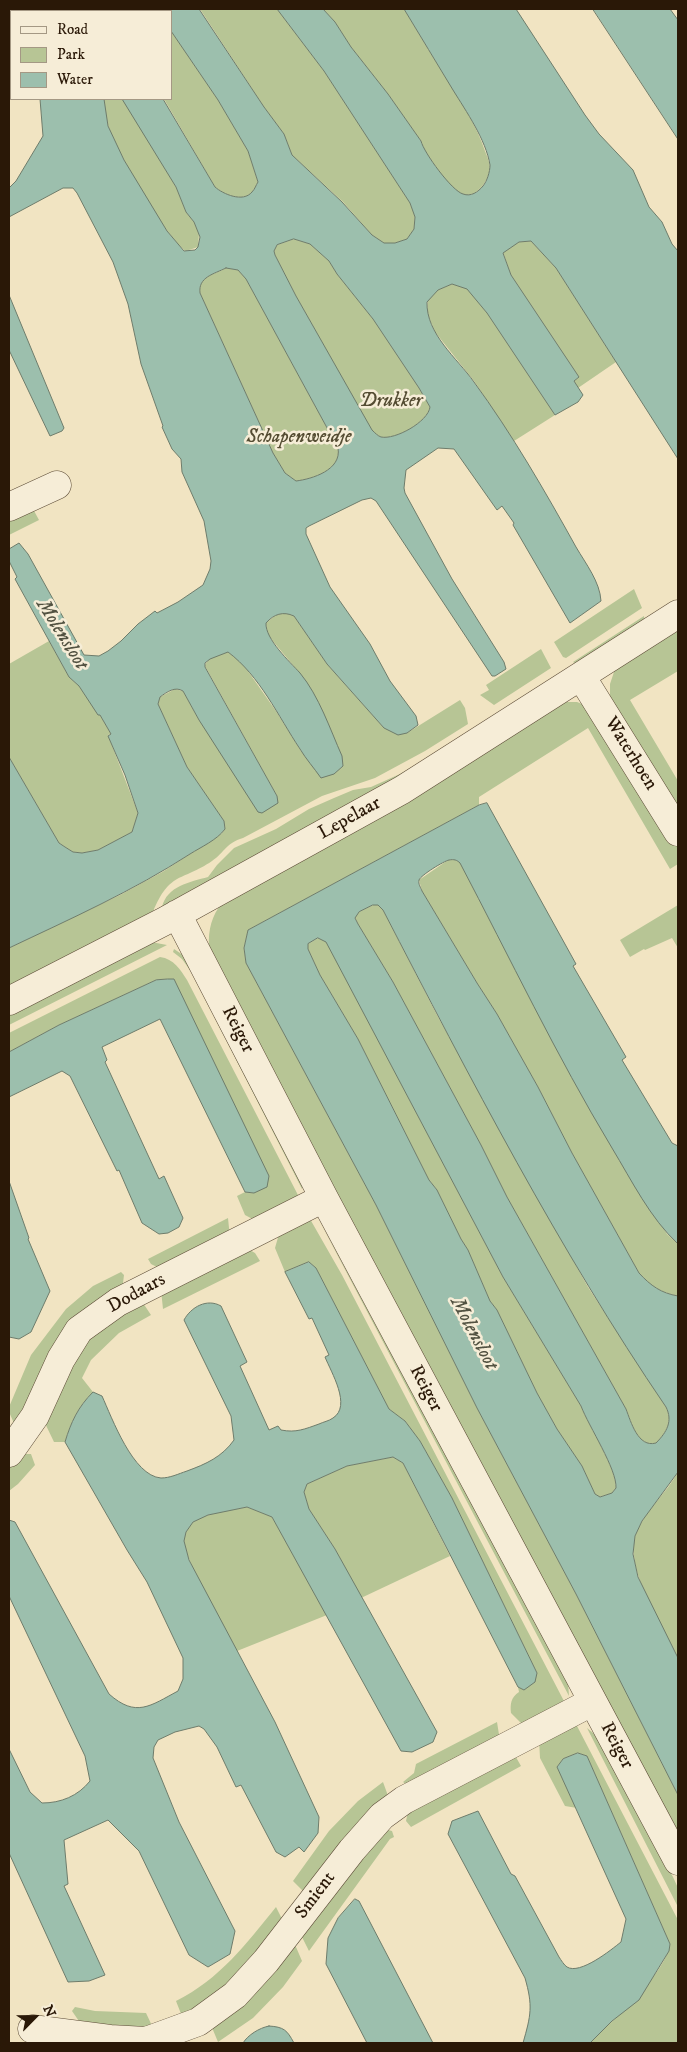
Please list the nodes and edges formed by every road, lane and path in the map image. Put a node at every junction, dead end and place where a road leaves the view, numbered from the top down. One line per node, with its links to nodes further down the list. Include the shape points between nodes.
1 (57, 485): 2 (street)
2 (9, 507)
3 (678, 614): 4 (street, Lepelaar)
4 (581, 676): 5 (street, Waterhoen); 6 (street, Lepelaar, via 402,790)
5 (678, 832)
6 (177, 914): 7 (street, Lepelaar); 8 (street, Reiger)
7 (9, 1001)
8 (324, 1198): 9 (street, Dodaars, via 118,1302 79,1330 61,1359 35,1416); 10 (street, Reiger)
9 (9, 1453)
10 (592, 1702): 11 (street, Reiger); 12 (street, Smient, via 404,1800 382,1816 266,1962 235,1995 198,2022 146,2041)
11 (678, 1861)
12 (32, 2029)

